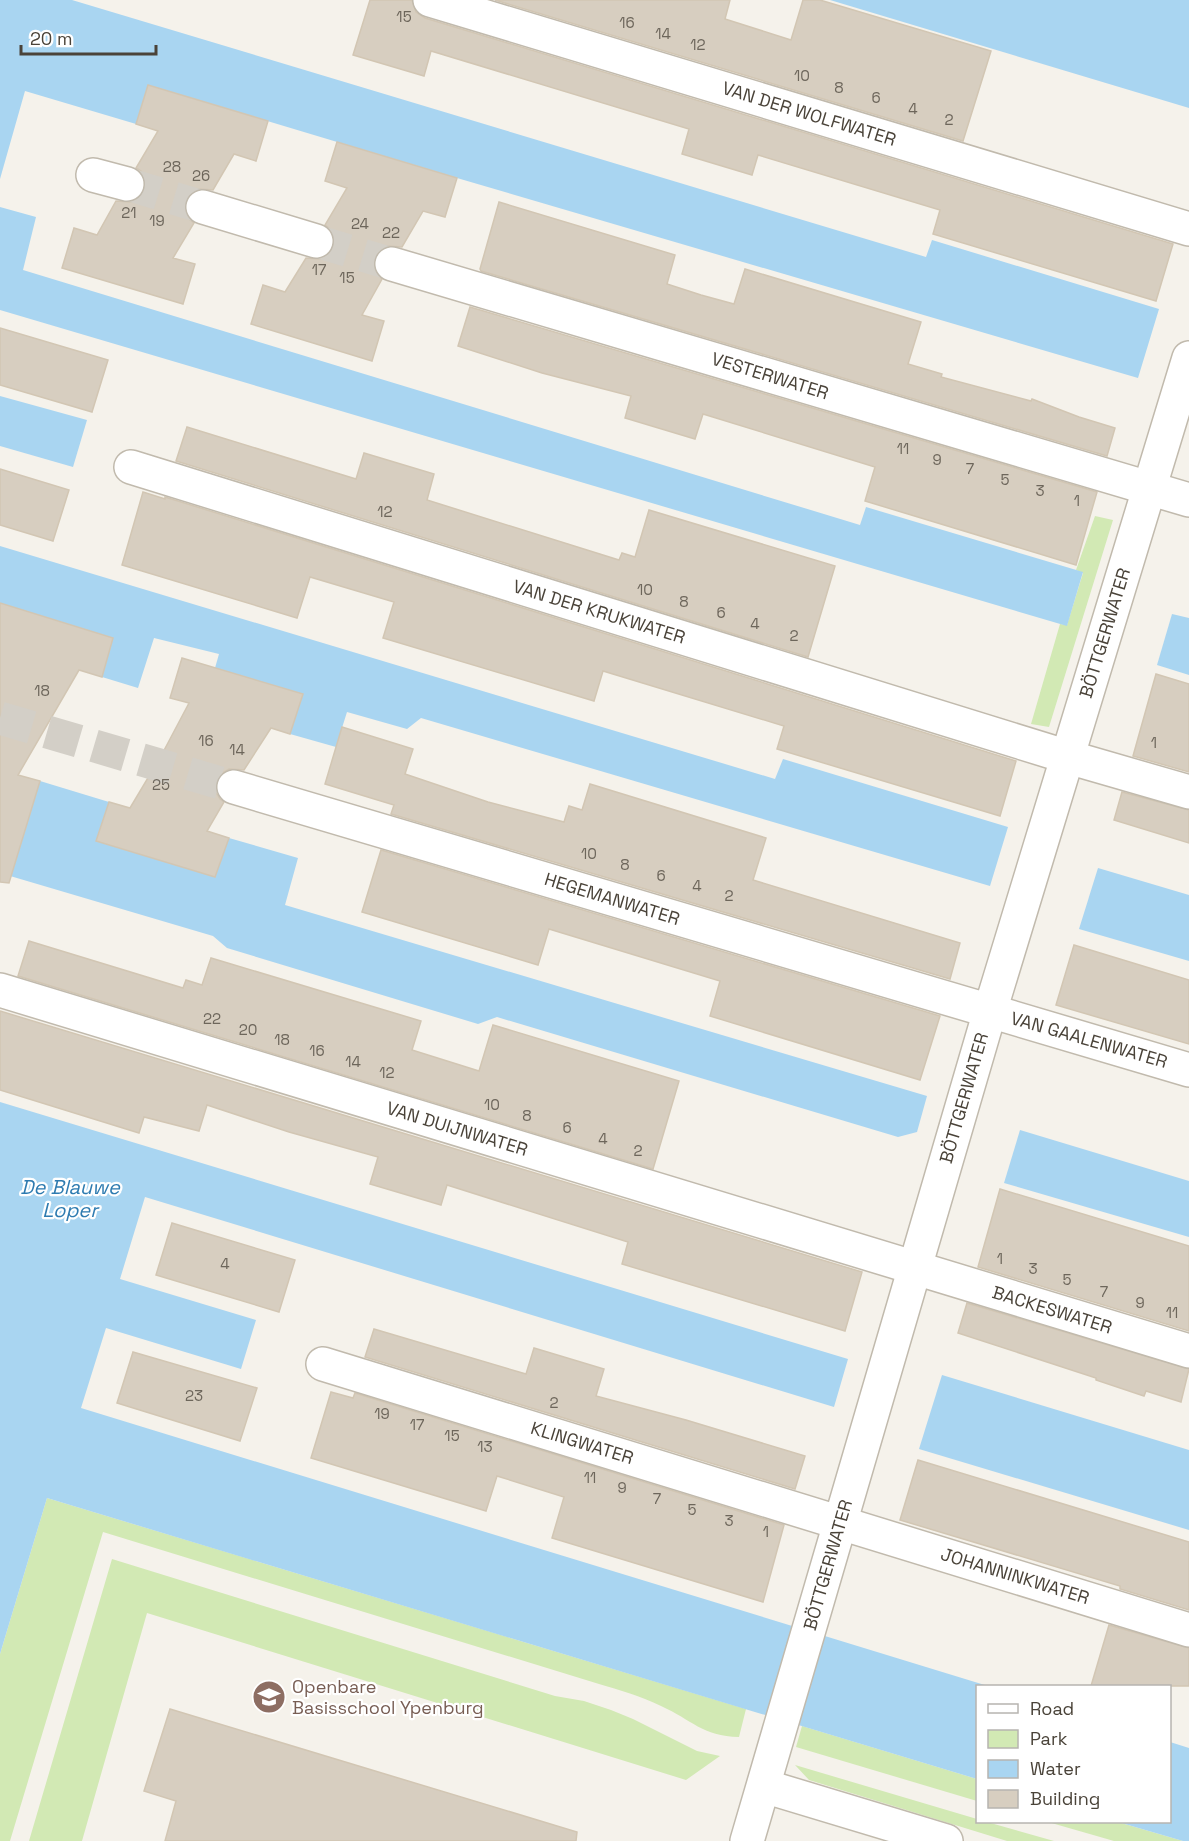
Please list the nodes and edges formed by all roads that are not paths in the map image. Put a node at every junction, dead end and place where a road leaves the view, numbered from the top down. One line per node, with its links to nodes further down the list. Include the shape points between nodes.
1 (430, 0): 5 (street, VAN DER WOLFWATER)
2 (93, 175): 3 (street)
3 (127, 184)
4 (203, 207): 6 (street)
5 (1189, 229)
6 (316, 241)
7 (392, 264): 10 (street, VESTERWATER)
8 (1189, 358): 10 (street, BÖTTGERWATER)
9 (131, 467): 12 (street, VAN DER KRUKWATER)
10 (1149, 489): 11 (street, VESTERWATER); 12 (street, BÖTTGERWATER)
11 (1189, 500)
12 (1068, 757): 14 (street, VAN DER KRUKWATER); 16 (street, BÖTTGERWATER)
13 (234, 786): 16 (street, HEGEMANWATER)
14 (1189, 792)
15 (0, 990): 18 (street, VAN DUIJNWATER)
16 (990, 1011): 17 (street, VAN GAALENWATER); 18 (street, BÖTTGERWATER)
17 (1189, 1070)
18 (914, 1269): 19 (street, BACKESWATER); 21 (street, BÖTTGERWATER)
19 (1189, 1351)
20 (323, 1364): 21 (street, KLINGWATER)
21 (840, 1523): 22 (street, JOHANNINKWATER); 23 (street, BÖTTGERWATER)
22 (1189, 1629)
23 (764, 1786): 24 (street, BÖTTGERWATER); 25 (street)
24 (747, 1841)
25 (946, 1841)

